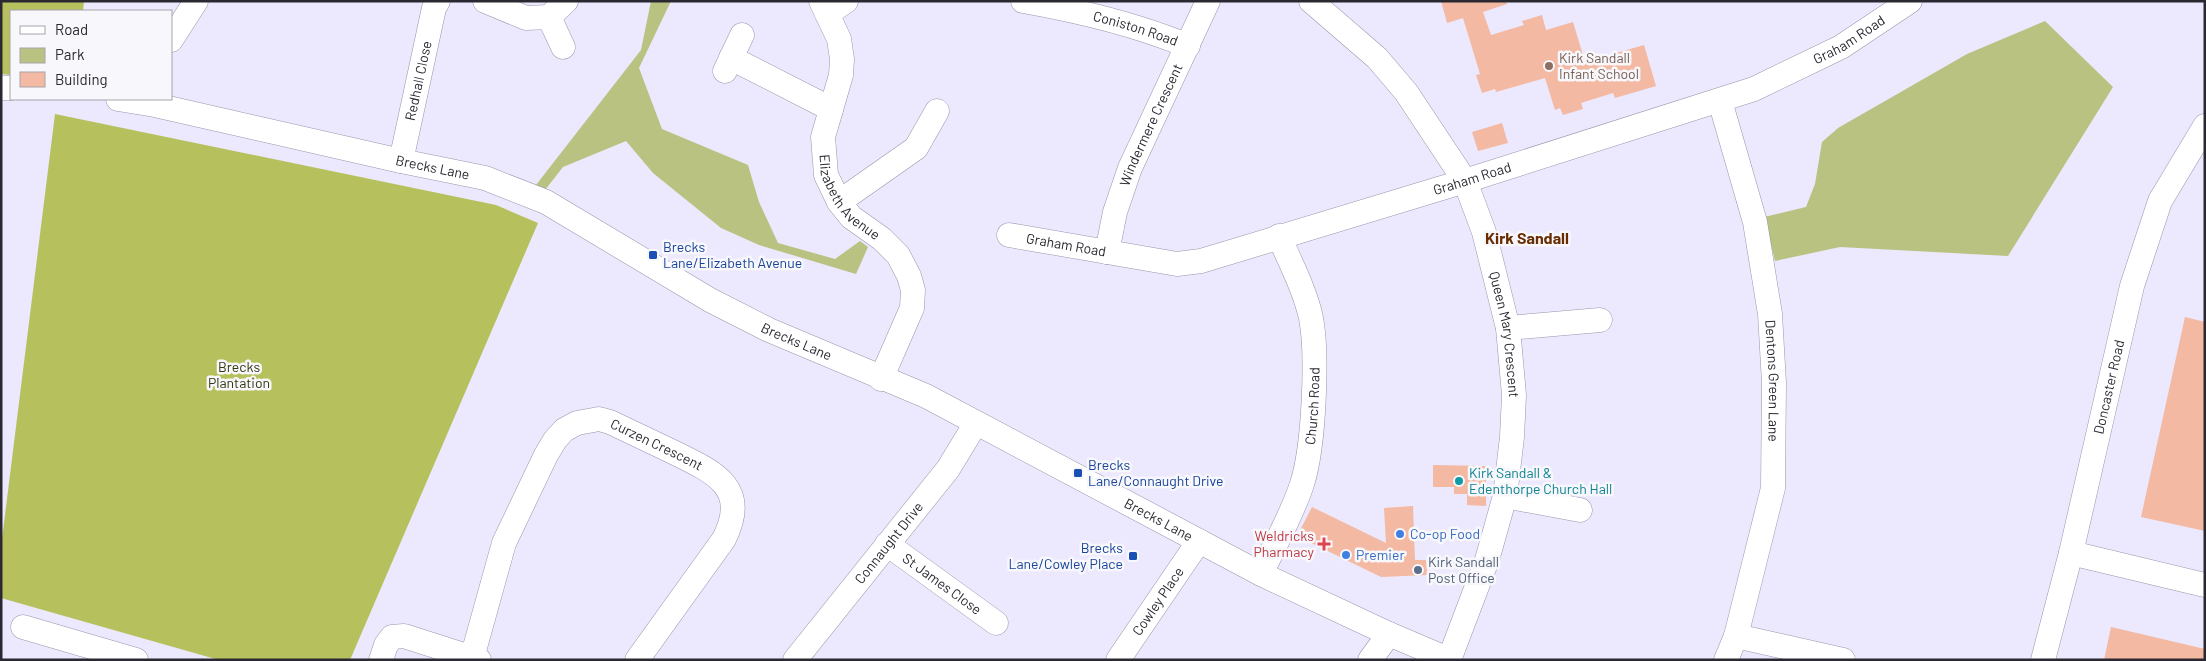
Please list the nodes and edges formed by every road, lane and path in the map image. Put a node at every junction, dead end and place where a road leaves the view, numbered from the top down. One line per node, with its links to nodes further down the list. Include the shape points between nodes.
1 (196, 1): 13 (street)
2 (438, 1): 22 (street, Redhall Close)
3 (485, 1): 11 (street, via 526,18)
4 (566, 1): 11 (street)
5 (1023, 1): 10 (street, Coniston Road)
6 (1208, 1): 14 (street, Windermere Crescent)
7 (1311, 1): 23 (street, Queen Mary Crescent, via 1377,58 1406,92)
8 (1900, 4): 17 (street, Graham Road, via 1841,47 1754,89)
9 (832, 5): 19 (street, Elizabeth Avenue, via 842,75)
10 (1067, 5): 14 (street, Coniston Road)
11 (549, 17): 15 (street)
12 (742, 35): 19 (street, via 727,65)
13 (172, 38)
14 (1188, 46): 27 (street, Windermere Crescent, via 1130,168 1115,212)
15 (563, 47)
16 (131, 100): 18 (street, Brecks Lane)
17 (1720, 101): 23 (street, Graham Road); 42 (street, Dentons Green Lane, via 1755,222 1770,314 1774,384 1773,488)
18 (156, 102): 22 (street, Brecks Lane)
19 (831, 109): 24 (street, Elizabeth Avenue, via 823,137 823,157 826,175)
20 (938, 111): 24 (street, via 916,148)
21 (2205, 126): 36 (street, Doncaster Road, via 2160,201 2132,286)
22 (401, 161): 30 (street, Brecks Lane, via 485,178 546,202 710,300)
23 (1466, 181): 26 (street, Graham Road); 29 (street, Queen Mary Crescent, via 1484,232)
24 (839, 202): 30 (street, Elizabeth Avenue, via 851,217 898,255 913,290 912,308)
25 (1009, 235): 27 (street, Graham Road)
26 (1279, 236): 27 (street, Graham Road, via 1201,261 1177,264); 37 (street, Church Road, via 1311,318 1312,405 1302,482)
27 (1107, 252)
28 (1600, 320): 29 (street)
29 (1508, 328): 32 (street, Queen Mary Crescent, via 1514,395)
30 (881, 379): 31 (street, Brecks Lane, via 926,396)
31 (976, 423): 34 (street, Brecks Lane); 35 (street, Connaught Drive, via 948,470)
32 (1505, 496): 33 (street); 50 (street, Queen Mary Crescent, via 1487,560)
33 (1580, 510)
34 (1199, 541): 37 (street, Brecks Lane); 48 (street, Cowley Place)
35 (887, 544): 39 (street, St James Close); 43 (street, Connaught Drive)
36 (2071, 553): 38 (street); 53 (street, Doncaster Road)
37 (1261, 574): 41 (street, Brecks Lane)
38 (2205, 585)
39 (996, 623)
40 (23, 627): 45 (street)
41 (1389, 634): 49 (street); 50 (street, Brecks Lane)
42 (1736, 636): 51 (street, Dentons Green Lane); 52 (street)
43 (799, 658)
44 (475, 659): 46 (street, via 404,636 392,637); 47 (street, Curzen Crescent, via 504,543 546,455 564,430 576,423 599,419 712,471 725,485 731,500 732,516 724,539)
45 (136, 660)
46 (381, 660)
47 (637, 660)
48 (1118, 660)
49 (1370, 660)
50 (1449, 660)
51 (1726, 660)
52 (1843, 660)
53 (2043, 660)

